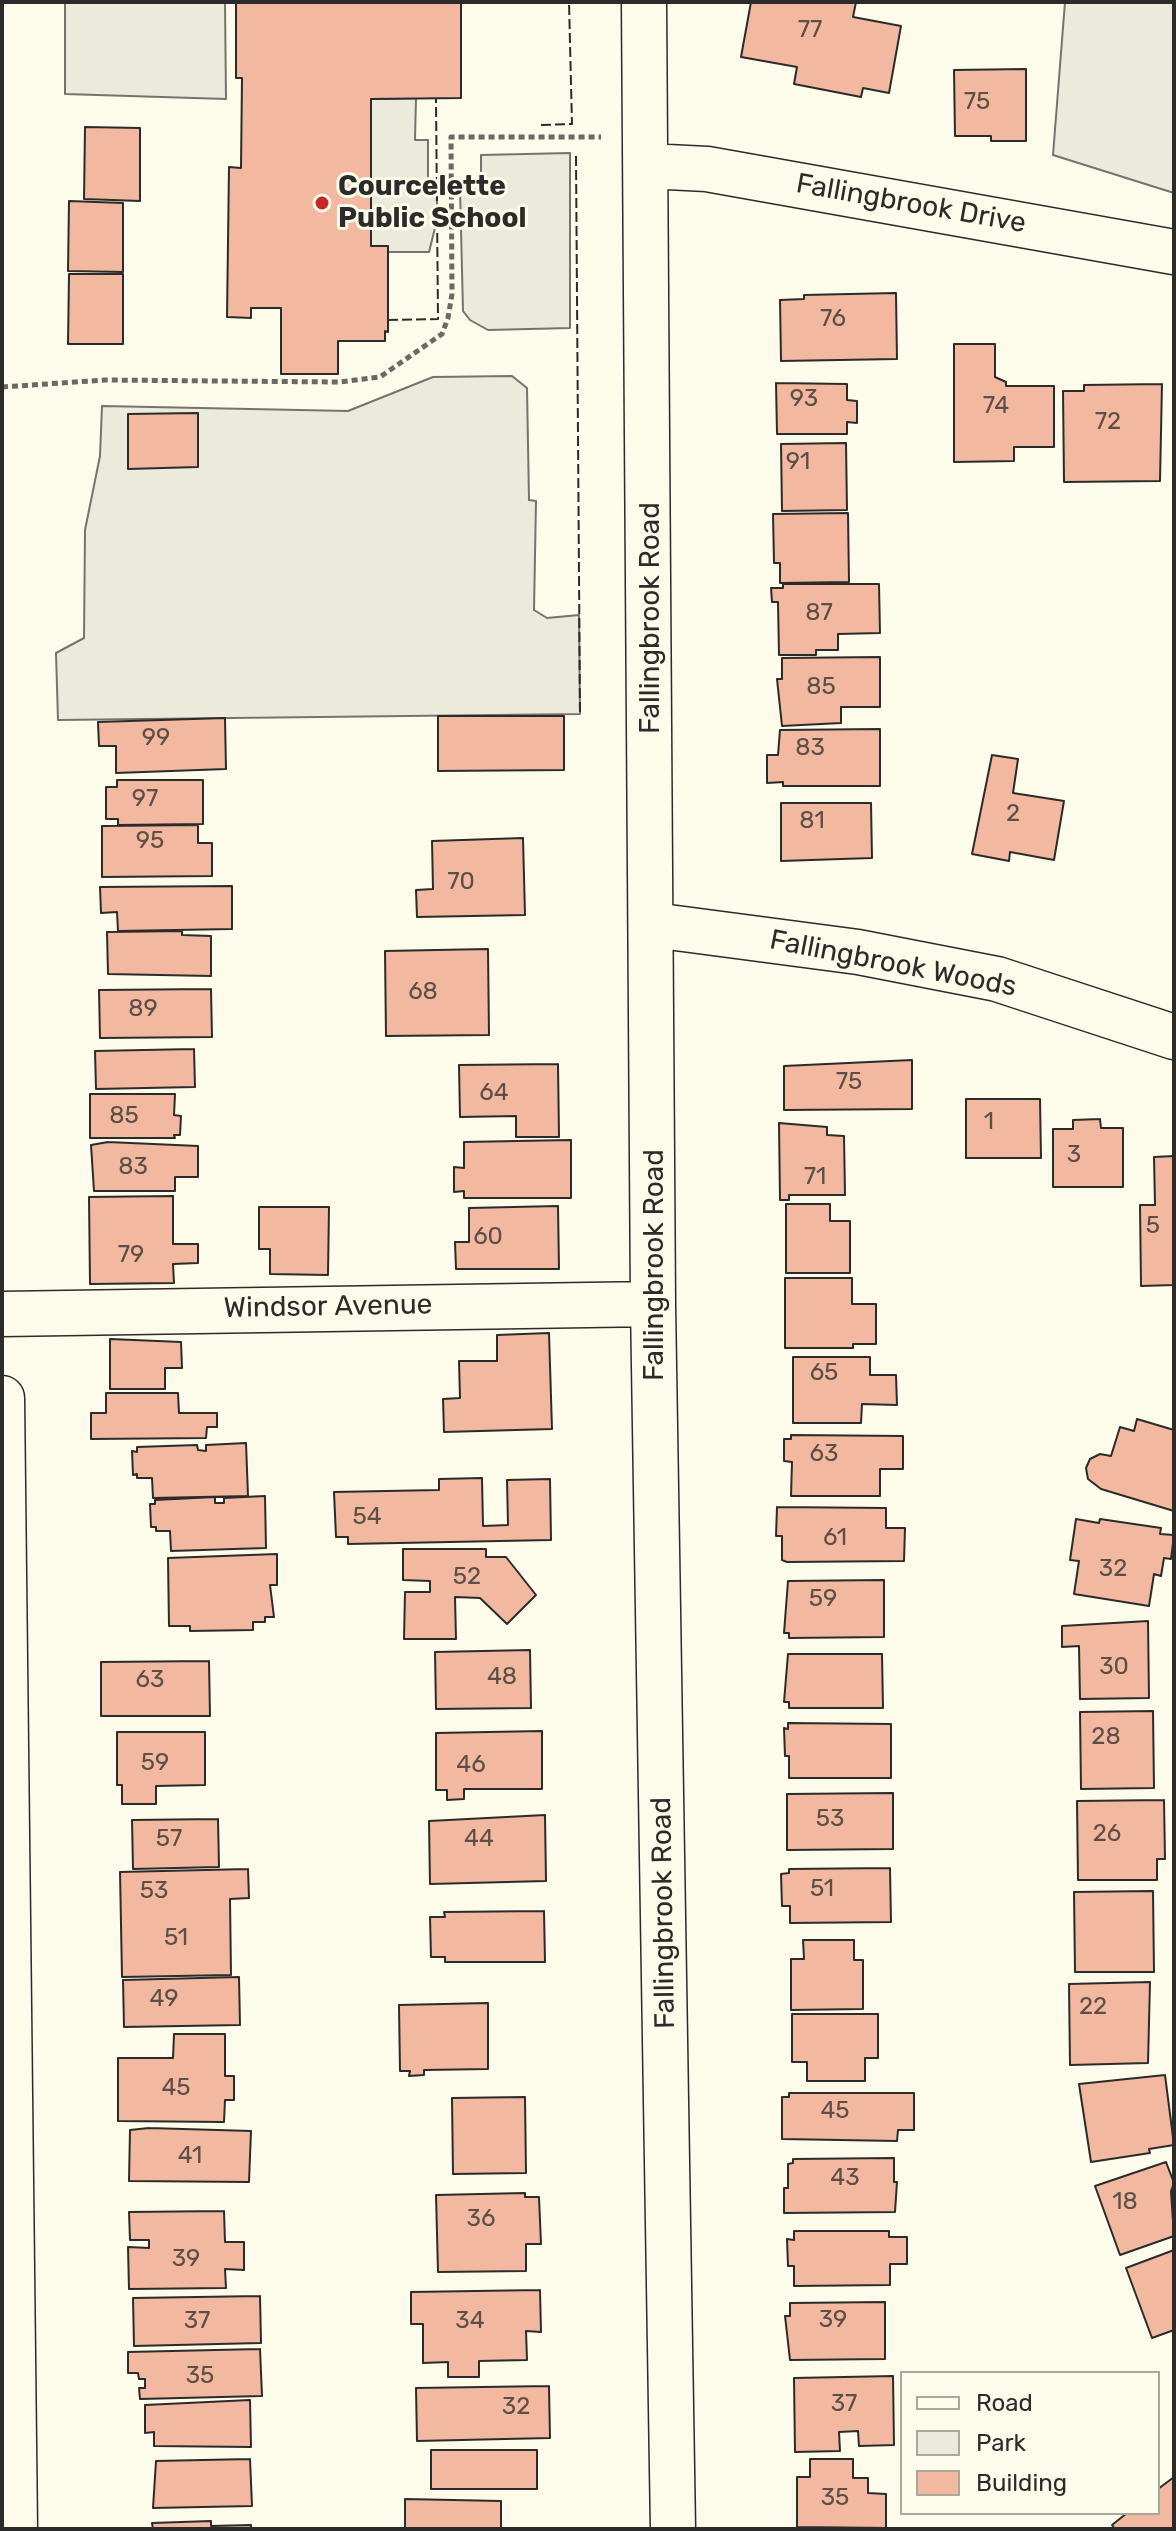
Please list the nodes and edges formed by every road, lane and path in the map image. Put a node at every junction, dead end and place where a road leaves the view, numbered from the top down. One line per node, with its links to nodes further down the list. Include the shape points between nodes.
1 (644, 2): 3 (street, Fallingbrook Road)
2 (604, 137): 5 (path, via 451,137 448,318 442,334 380,377 339,382 105,380)
3 (647, 166): 4 (street, Fallingbrook Drive, via 707,169); 6 (street, Fallingbrook Road)
4 (1174, 252)
5 (2, 387)
6 (653, 925): 7 (street, Fallingbrook Woods, via 858,952 997,979); 8 (street, Fallingbrook Road)
7 (1174, 1037)
8 (653, 1304): 9 (street, Windsor Avenue); 12 (street, Fallingbrook Road)
9 (2, 1314)
10 (2, 1398): 11 (street)
11 (15, 2529)
12 (673, 2529)

